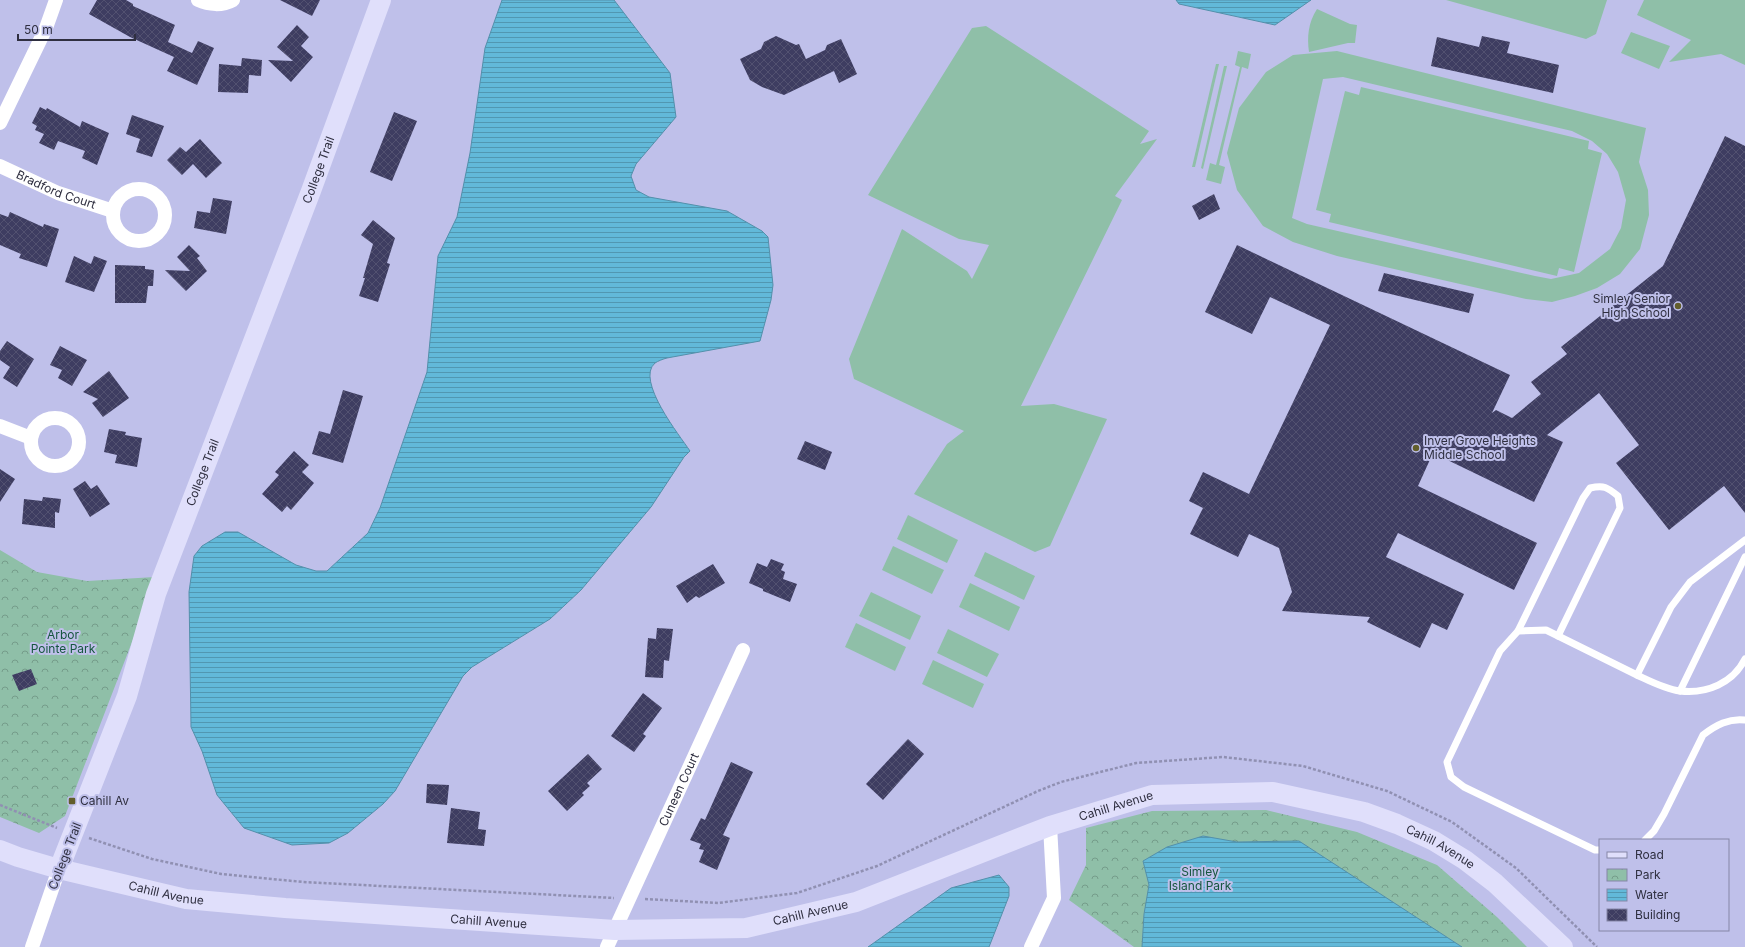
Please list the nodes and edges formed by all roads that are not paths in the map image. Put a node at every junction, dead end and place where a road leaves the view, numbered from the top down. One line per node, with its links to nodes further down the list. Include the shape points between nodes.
1 (56, 0): 5 (street, via 46,28)
2 (198, 0): 3 (street, via 211,4 228,3)
3 (233, 0)
4 (381, 0): 23 (street, College Trail, via 156,594 127,696)
5 (0, 123)
6 (0, 166): 7 (street, Bradford Court, via 58,193)
7 (113, 211)
8 (0, 426): 9 (street)
9 (31, 438)
10 (1745, 540): 16 (lane, via 1690,582 1671,607)
11 (1745, 557): 17 (lane)
12 (1518, 630): 13 (lane, via 1546,630); 13 (lane, via 1583,498 1590,488 1608,488 1618,496 1620,508); 22 (lane, via 1500,651 1447,762 1451,777 1464,787)
13 (1558, 636): 16 (lane)
14 (743, 650): 24 (street, Cuneen Court)
15 (1745, 659): 17 (lane, via 1741,667 1724,683 1706,690)
16 (1637, 675): 17 (lane)
17 (1680, 691)
18 (1745, 720): 20 (lane, via 1726,721 1703,734 1664,814 1654,831)
19 (1050, 826): 24 (street, Cahill Avenue, via 849,904 746,928); 26 (street, via 1054,898); 27 (street, Cahill Avenue, via 1152,795 1273,792 1364,812 1434,841 1465,860 1526,911)
20 (1645, 839)
21 (0, 850): 23 (street, Cahill Avenue)
22 (1599, 850)
23 (59, 869): 24 (street, Cahill Avenue, via 186,899); 25 (street, College Trail)
24 (611, 939)
25 (32, 947)
26 (1031, 947)
27 (1563, 947)

